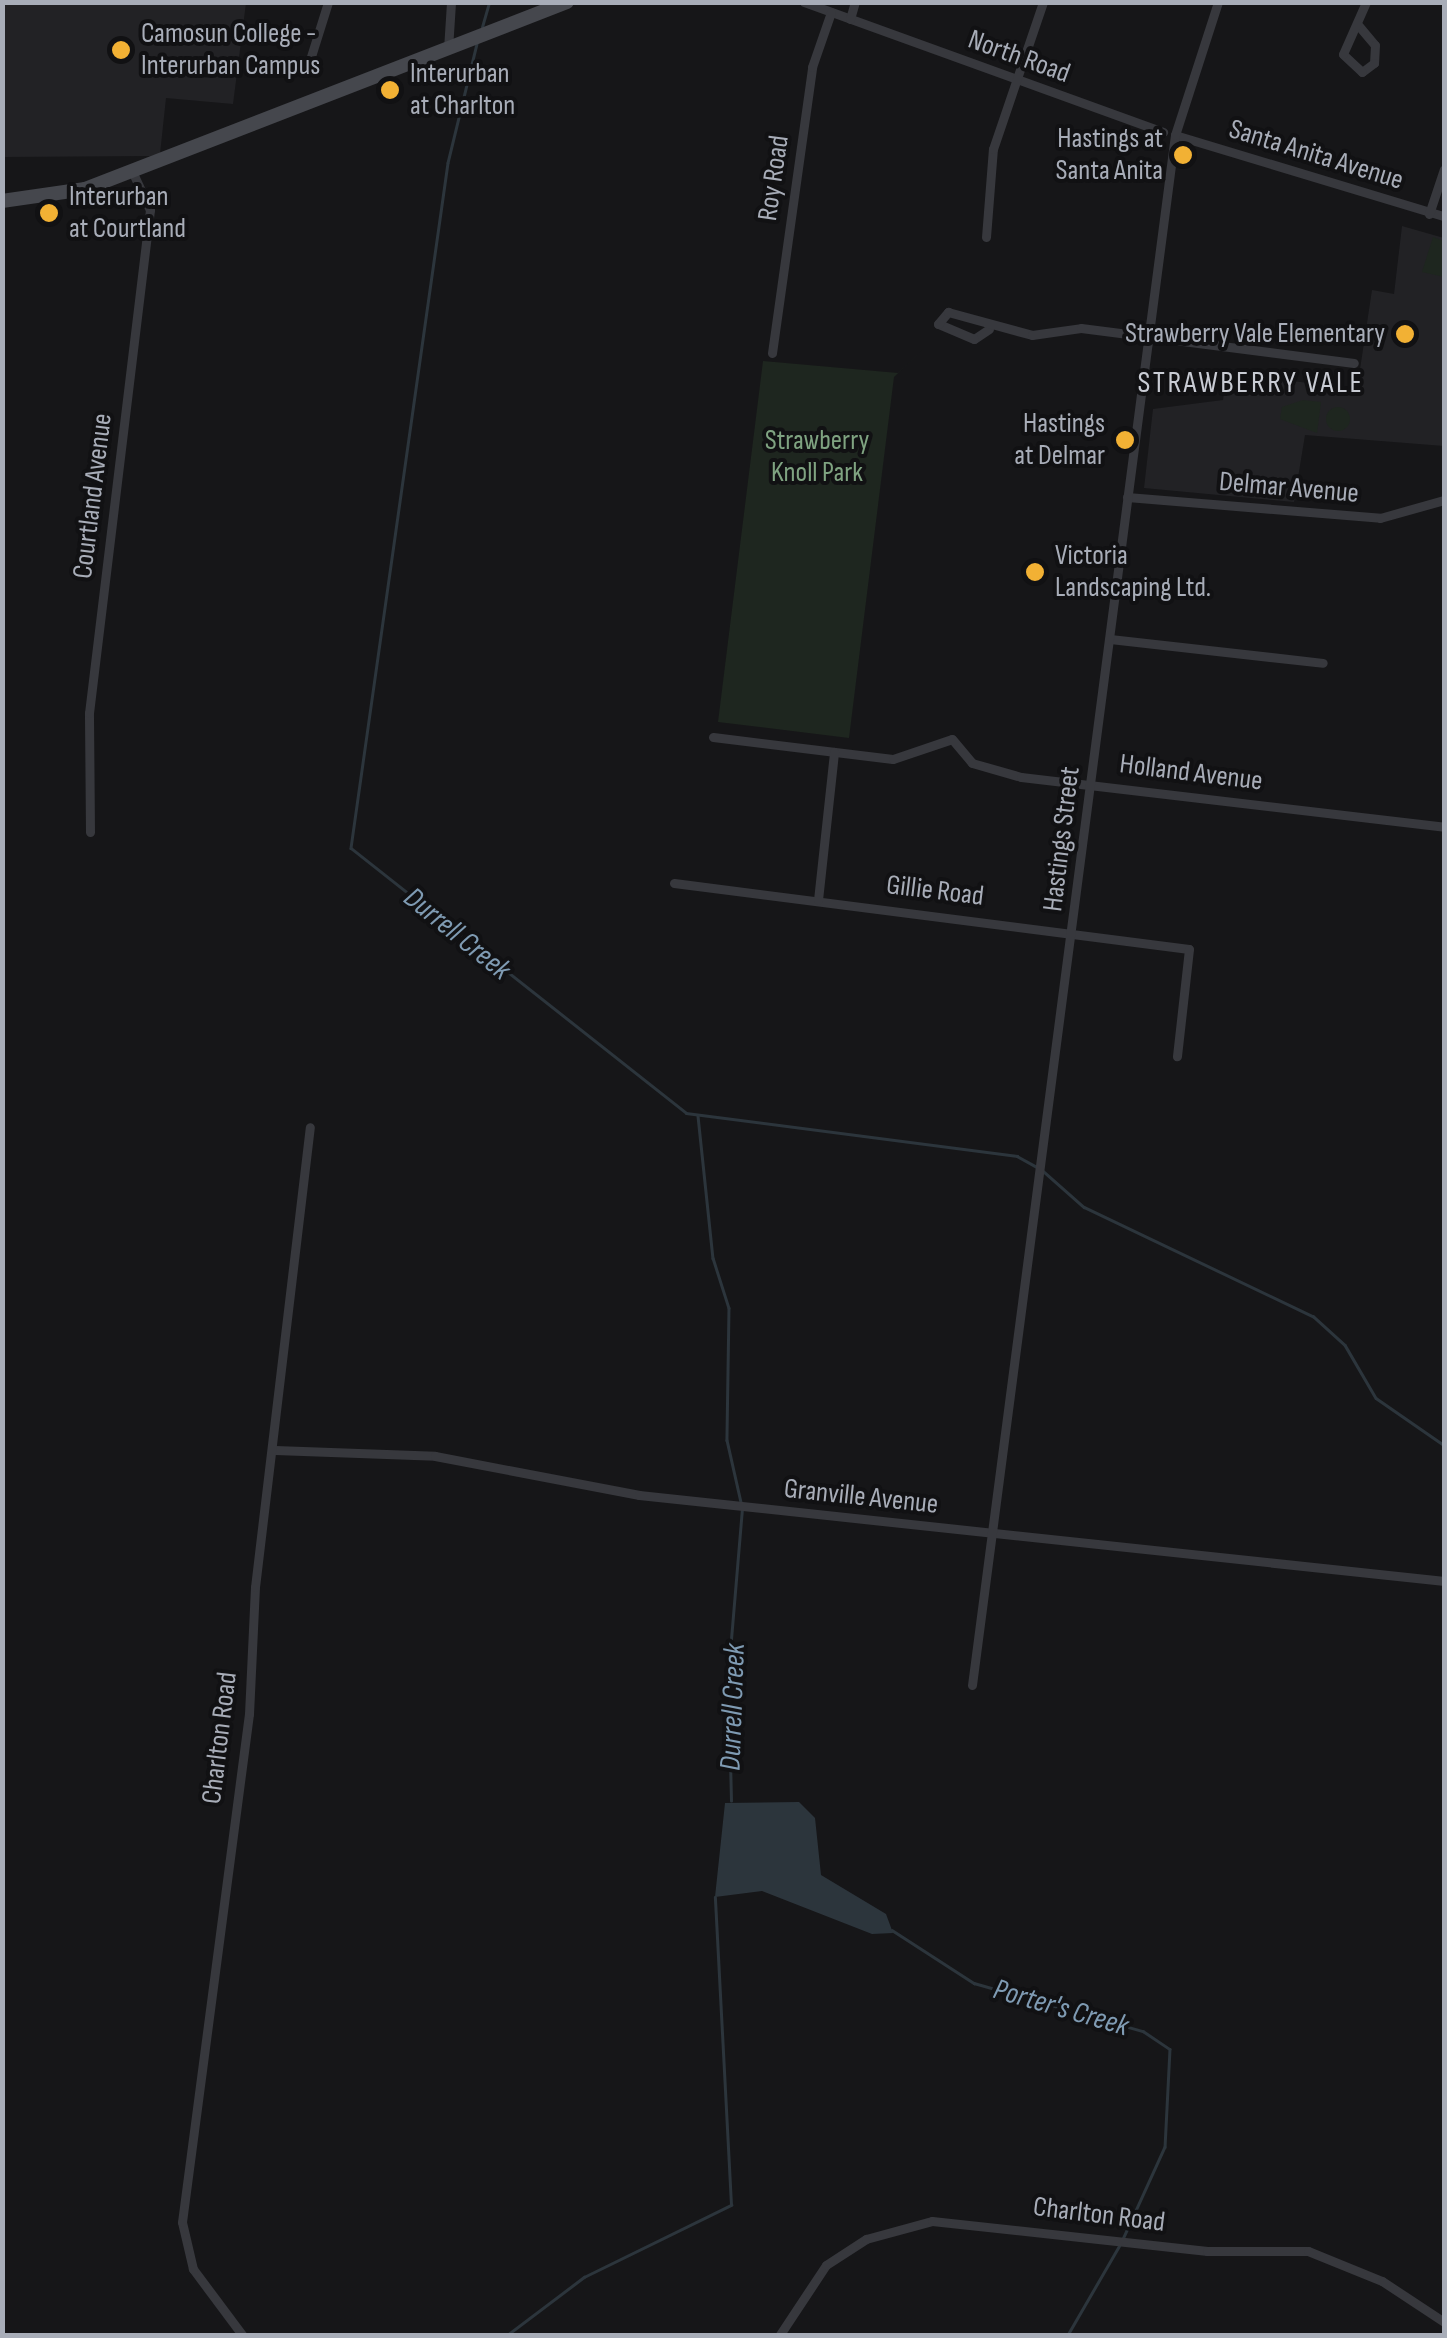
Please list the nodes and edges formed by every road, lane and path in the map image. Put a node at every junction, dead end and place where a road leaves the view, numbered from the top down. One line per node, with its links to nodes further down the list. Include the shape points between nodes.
1 (328, 2): 13 (street)
2 (451, 2): 12 (street)
3 (567, 2): 12 (main road)
4 (804, 2): 9 (street, North Road)
5 (856, 2): 10 (street)
6 (1043, 2): 14 (street)
7 (1218, 2): 16 (street, Hastings Street)
8 (1366, 2): 11 (street)
9 (831, 12): 10 (street, North Road); 25 (street, Roy Road, via 812,67)
10 (850, 19): 14 (street, North Road)
11 (1358, 26): 11 (street, via 1343,54 1362,72 1374,64 1375,44)
12 (448, 50): 18 (main road)
13 (308, 66)
14 (1015, 80): 15 (street, North Road); 22 (street, via 993,149)
15 (1163, 132)
16 (1175, 135): 20 (street, Santa Anita Avenue); 24 (street, Hastings Street)
17 (1444, 169): 20 (street)
18 (132, 171): 19 (main road, via 85,190); 35 (street, Courtland Avenue, via 150,210 90,713)
19 (2, 201)
20 (1428, 214): 21 (street, Santa Anita Avenue)
21 (1444, 216)
22 (986, 237)
23 (989, 329): 23 (street, via 948,312 938,324 943,334 974,339); 24 (street, via 1081,328)
24 (1146, 341): 26 (street); 27 (street, Hastings Street)
25 (772, 353)
26 (1354, 363)
27 (1127, 497): 28 (street, Delmar Avenue, via 1380,518); 29 (street, Hastings Street)
28 (1444, 500)
29 (1110, 639): 30 (street); 33 (street, Hastings Street)
30 (1323, 663)
31 (713, 737): 32 (street, Holland Avenue)
32 (834, 752): 33 (street, Holland Avenue, via 907,758 952,739 982,767); 37 (street)
33 (1092, 784): 34 (street, Holland Avenue); 38 (street, Hastings Street)
34 (1444, 827)
35 (90, 832)
36 (674, 884): 37 (street, Gillie Road)
37 (818, 900): 38 (street, Gillie Road)
38 (1074, 930): 39 (street, Gillie Road, via 1189,949); 42 (street, Hastings Street)
39 (1177, 1056)
40 (310, 1127): 41 (street, Charlton Road)
41 (275, 1450): 42 (street, Granville Avenue, via 435,1456 735,1506); 46 (street, Charlton Road, via 182,2222 193,2269)
42 (996, 1534): 43 (street, Granville Avenue); 44 (street, Hastings Street)
43 (1444, 1581)
44 (972, 1686)
45 (1444, 2322): 47 (street, Charlton Road, via 1382,2281 1308,2250 1206,2251 932,2220 866,2239 826,2265)
46 (243, 2336)
47 (779, 2336)

